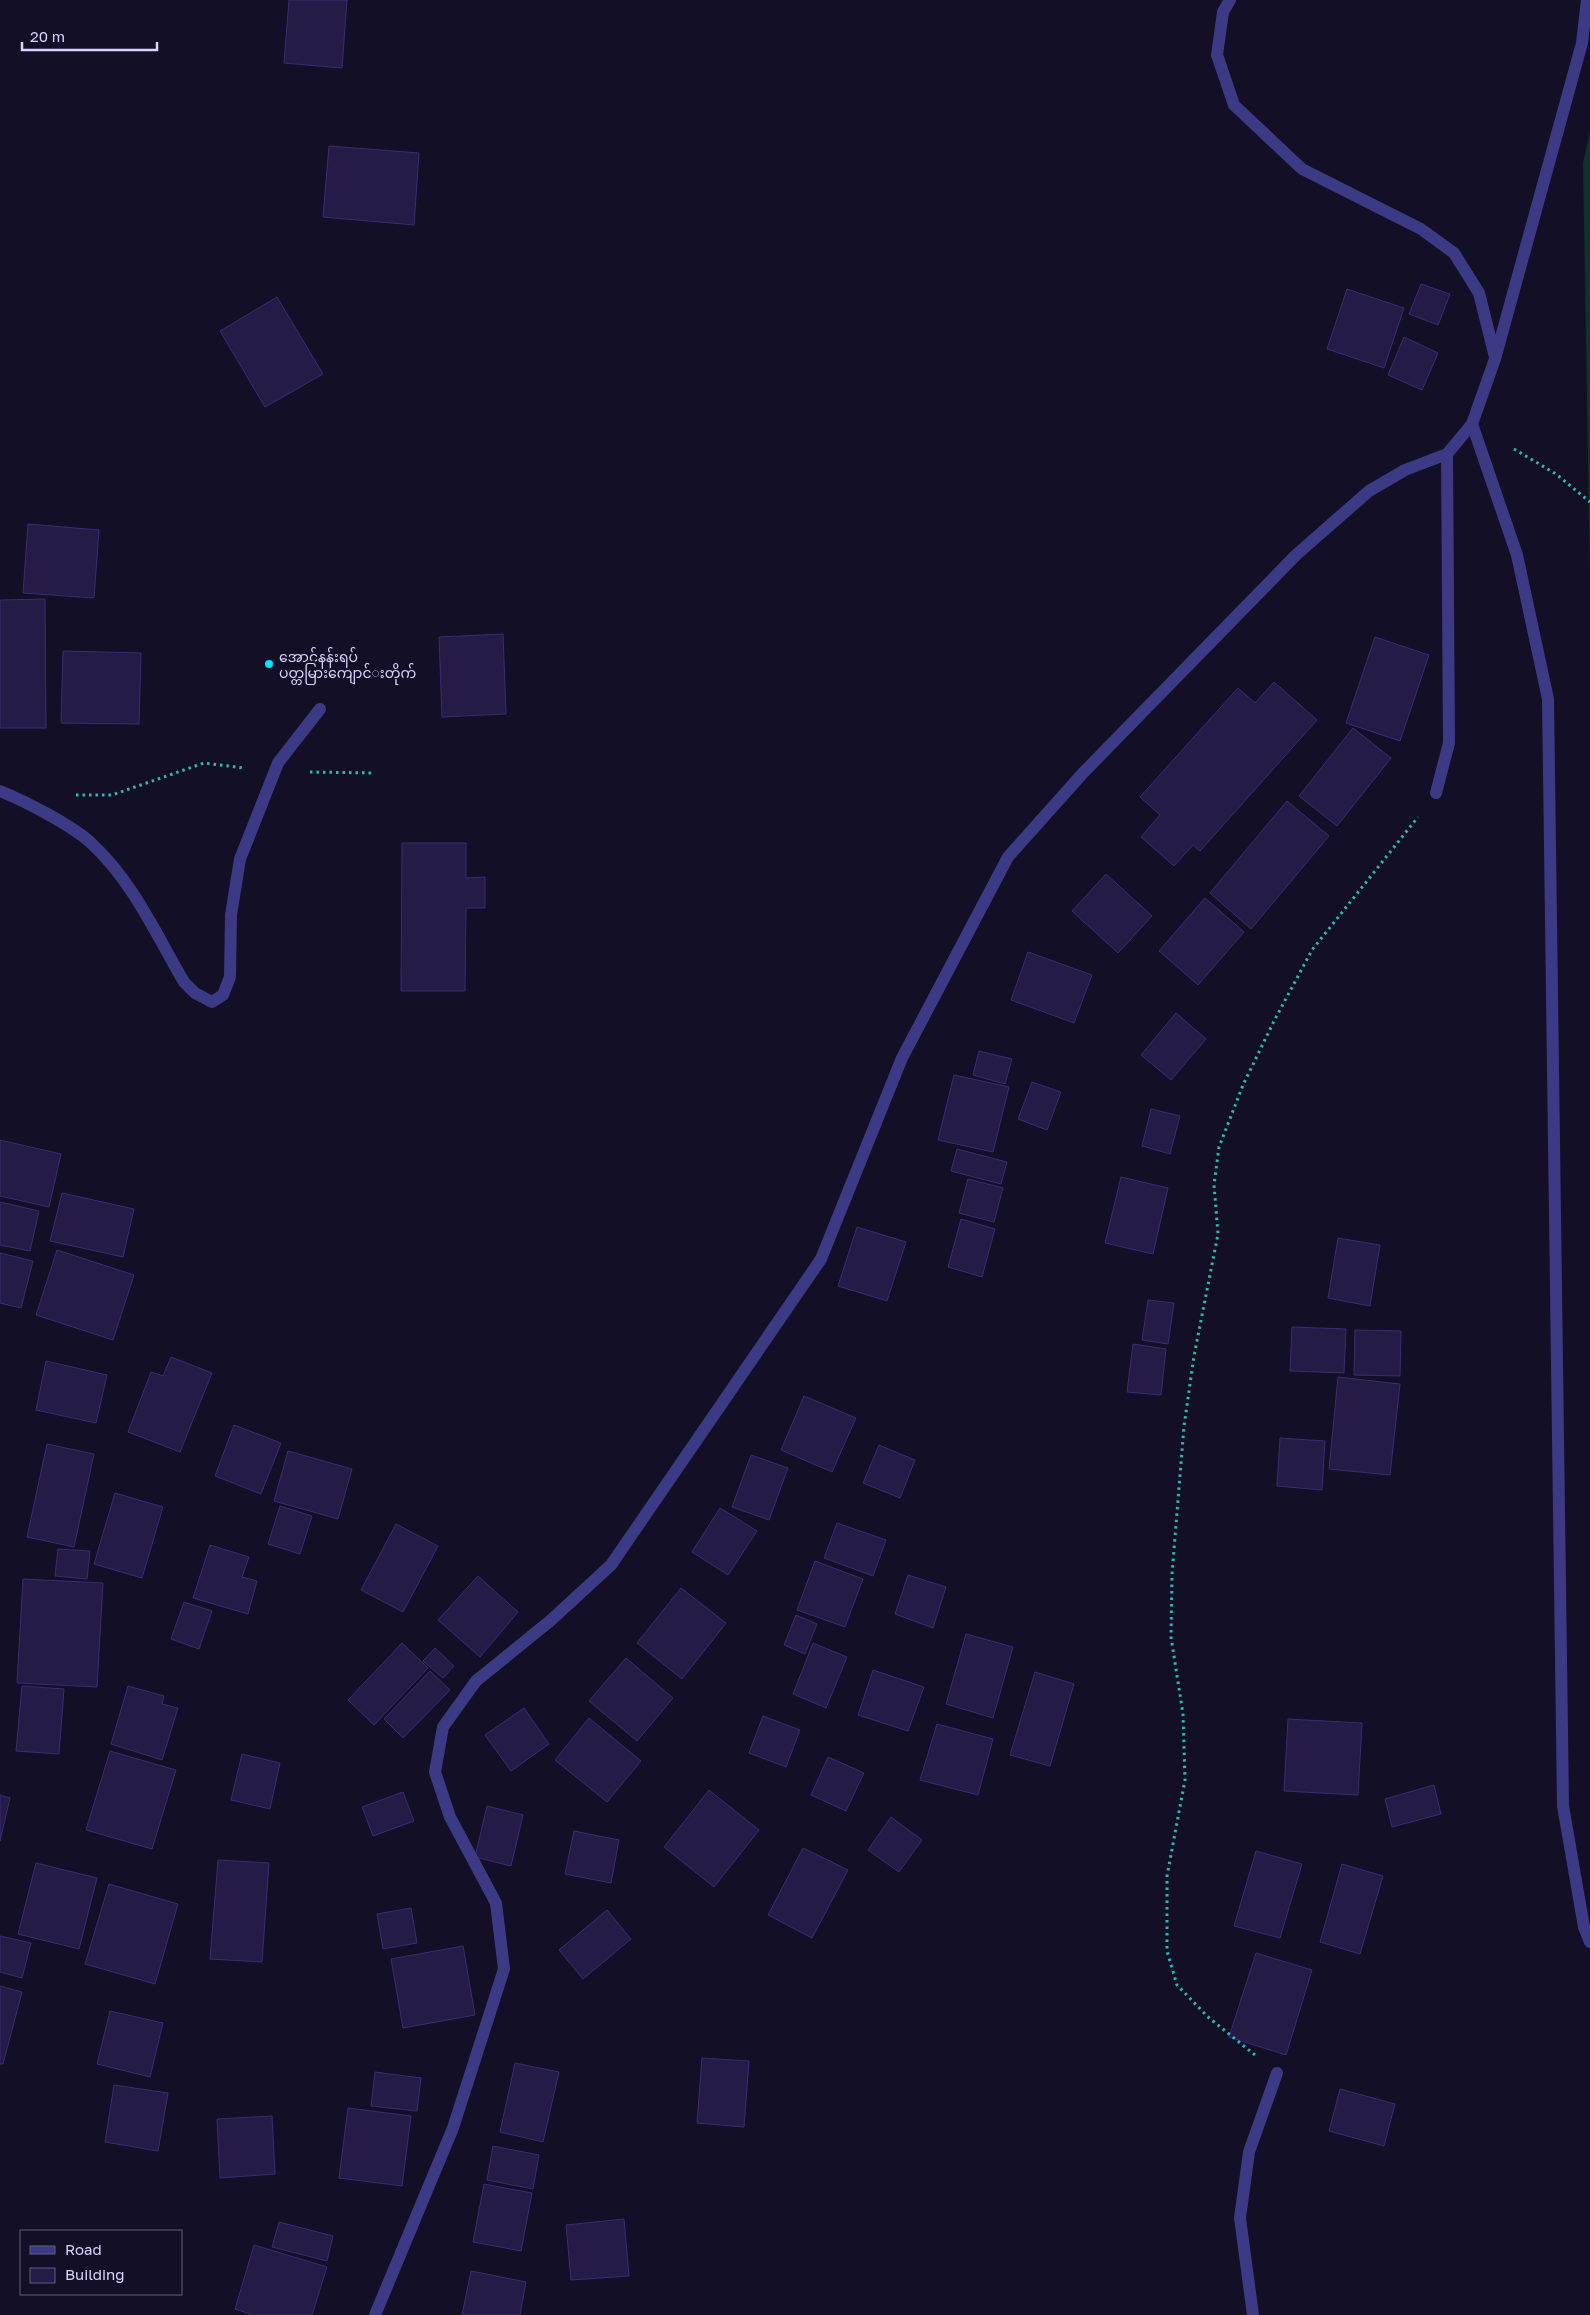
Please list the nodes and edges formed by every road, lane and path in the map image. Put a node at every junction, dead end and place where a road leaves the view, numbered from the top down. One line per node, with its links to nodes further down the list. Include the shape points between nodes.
1 (1230, 0): 3 (street, via 1222,12 1217,55 1234,105 1302,168 1421,229 1454,253 1479,292)
2 (1587, 0): 3 (street, via 1582,43)
3 (1495, 359): 4 (street)
4 (1472, 424): 5 (street); 6 (path, via 1556,474); 13 (street, via 1517,555 1548,699 1563,1806 1584,1927)
5 (1447, 454): 11 (street, via 1448,743); 15 (street, via 1405,470 1369,492 1296,555 1083,773 1008,857 902,1058 821,1259 611,1565 550,1621 476,1681 443,1727 435,1772 450,1817 496,1904 504,1969 453,2128)
6 (1590, 502)
7 (320, 709): 8 (street)
8 (274, 772): 9 (path); 10 (street, via 240,859 231,915 230,977 223,996 212,1002 195,993 184,982 134,893 89,841); 12 (path, via 204,764 112,795)
9 (373, 773)
10 (0, 791)
11 (1436, 793): 14 (path, via 1312,950 1243,1085 1219,1147 1214,1185 1218,1234 1184,1426 1172,1574 1171,1637 1183,1714 1185,1780 1167,1876 1167,1951 1177,1985 1208,2017)
12 (74, 795)
13 (1590, 1942)
14 (1277, 2073): 16 (street, via 1249,2152 1240,2218)
15 (375, 2315)
16 (1253, 2315)

